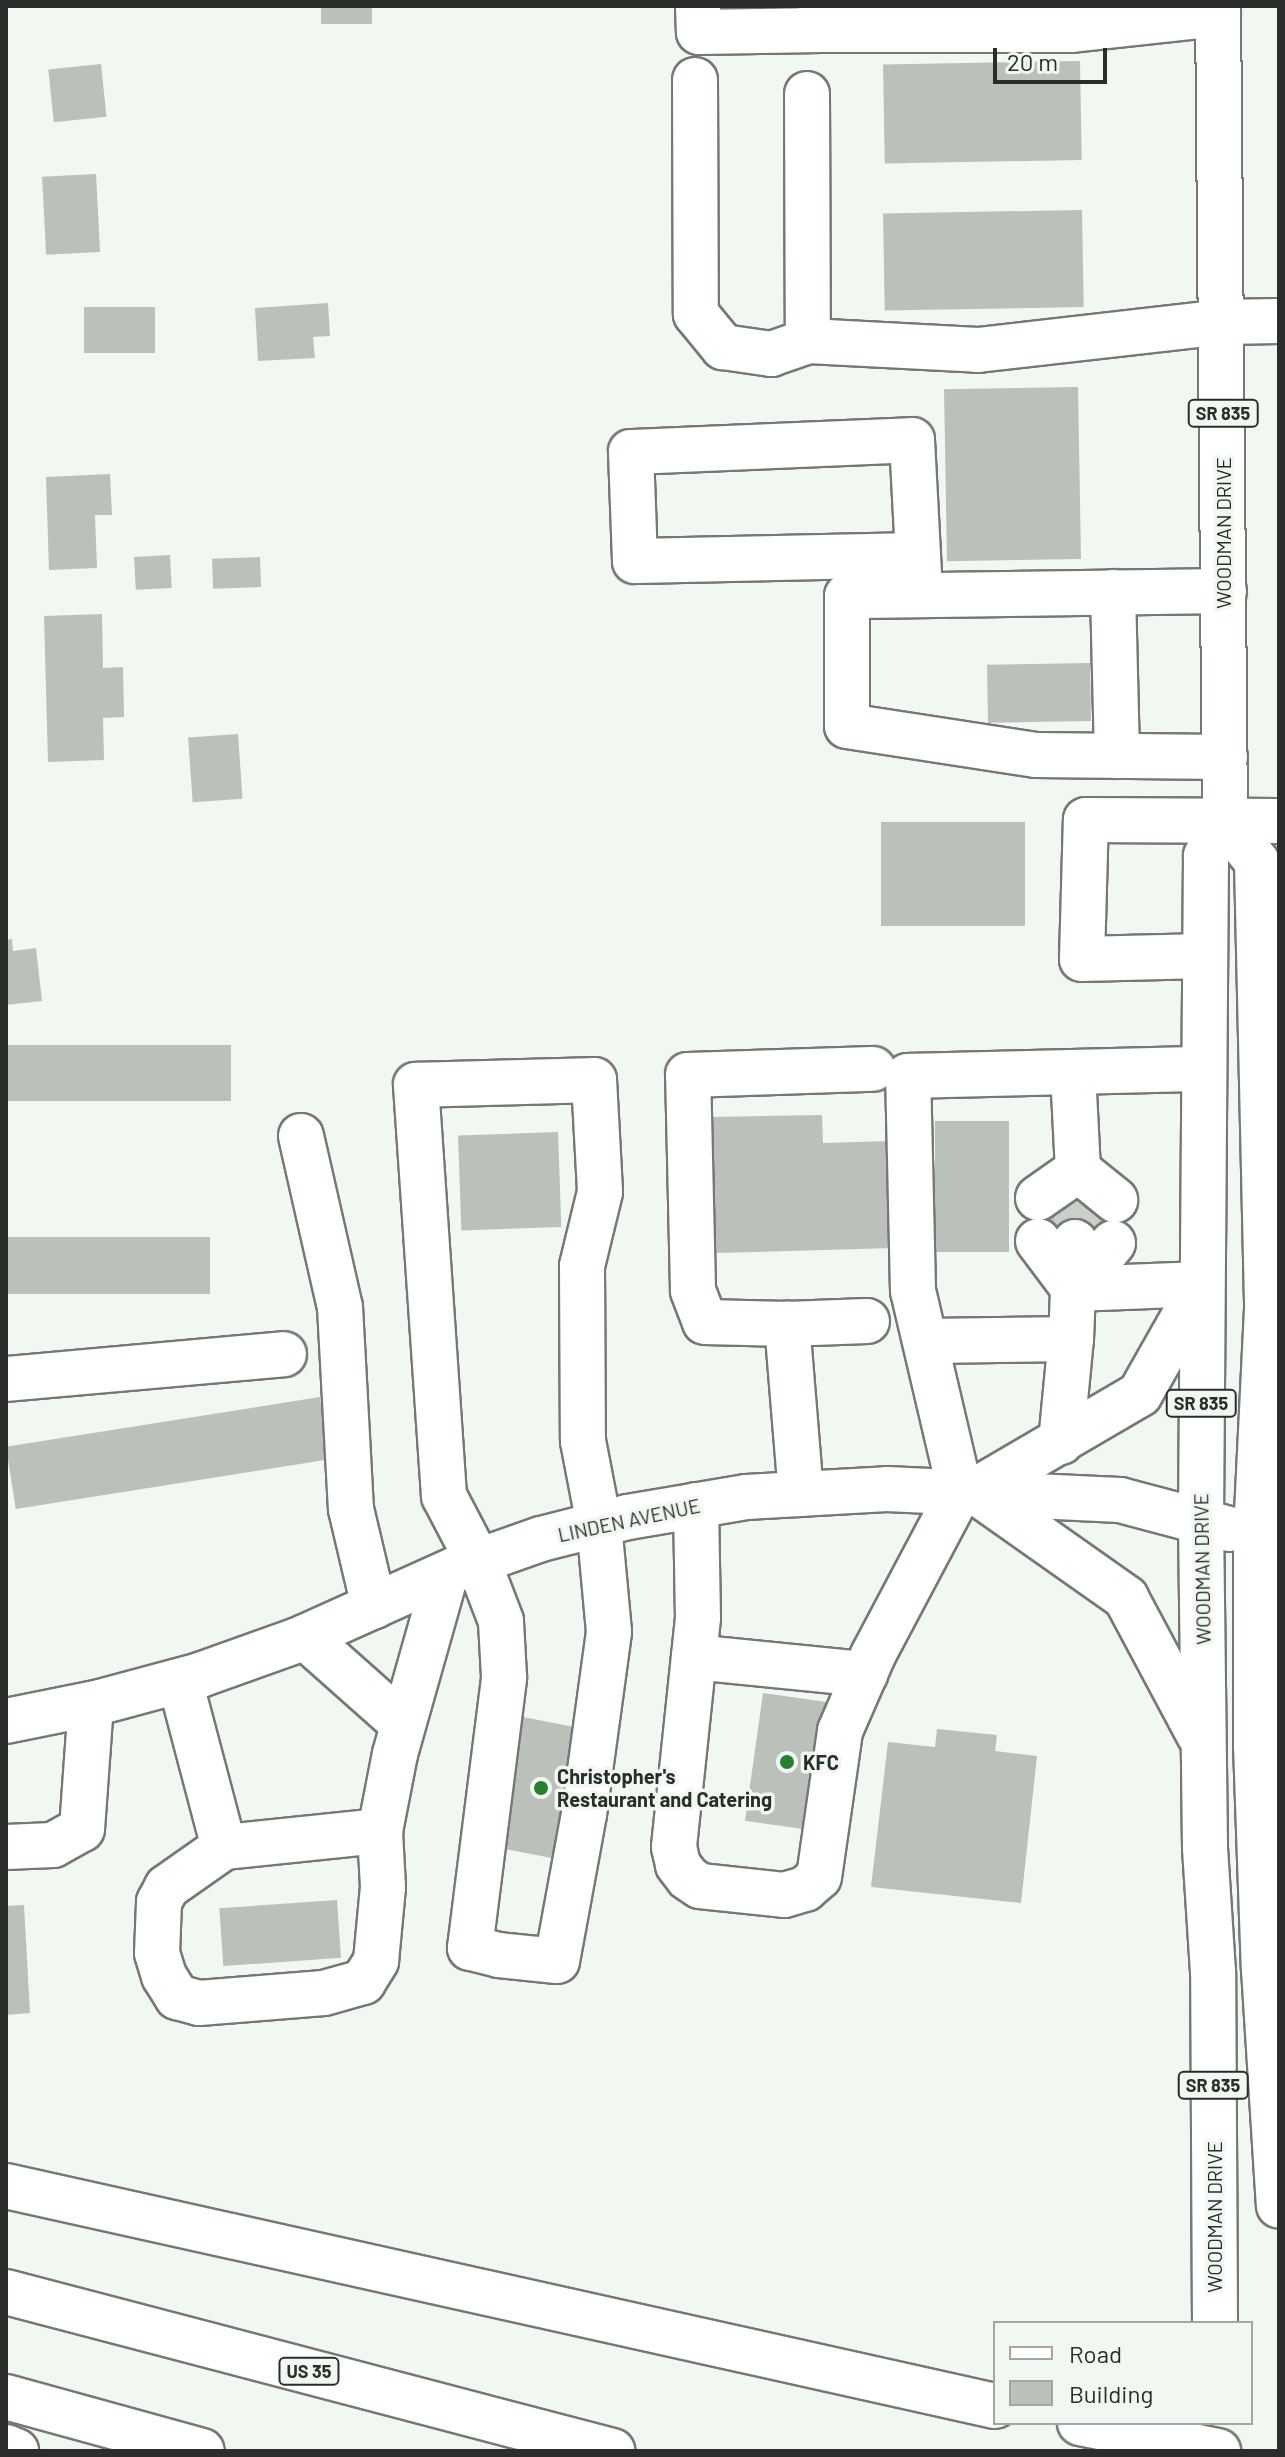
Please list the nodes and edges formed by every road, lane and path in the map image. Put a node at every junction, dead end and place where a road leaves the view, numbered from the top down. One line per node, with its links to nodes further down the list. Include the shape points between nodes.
1 (698, 6): 3 (main road, via 699,32)
2 (1218, 10): 3 (main road, via 1072,30); 7 (main road, WOODMAN DRIVE / SR 835)
3 (821, 18)
4 (695, 80): 8 (main road, via 696,314 723,347 771,354)
5 (807, 94): 8 (main road)
6 (1279, 321): 7 (main road)
7 (1222, 322): 8 (main road, via 978,350); 10 (main road, WOODMAN DRIVE / SR 835)
8 (808, 341)
9 (919, 575): 9 (main road, via 912,440 631,452 635,561); 11 (main road); 12 (main road, via 847,596 847,726 1036,755)
10 (1224, 591): 11 (main road); 13 (main road, WOODMAN DRIVE / SR 835)
11 (1113, 592): 12 (main road)
12 (1117, 756): 13 (main road)
13 (1225, 757): 14 (main road, WOODMAN DRIVE / SR 835)
14 (1225, 821): 15 (main road); 16 (main road, WOODMAN DRIVE / SR 835, via 1206,856); 16 (main road, via 1086,820 1082,959); 21 (main road, SR 835, via 1257,862)
15 (1279, 821)
16 (1204, 956): 18 (main road, WOODMAN DRIVE / SR 835)
17 (873, 1069): 25 (main road, via 688,1075 693,1290 701,1312 705,1322)
18 (1203, 1069): 19 (main road); 22 (main road, WOODMAN DRIVE / SR 835)
19 (1073, 1072): 23 (main road); 28 (main road, via 908,1076 913,1291)
20 (301, 1136): 39 (main road, via 340,1307 351,1509)
21 (1271, 1185): 26 (main road, SR 835)
22 (1202, 1284): 23 (main road); 31 (main road, via 1140,1394); 35 (main road, WOODMAN DRIVE / SR 835)
23 (1074, 1289): 27 (main road)
24 (867, 1321): 25 (main road)
25 (787, 1324): 33 (main road)
26 (1273, 1329): 37 (main road, SR 835)
27 (1071, 1339): 28 (main road); 31 (main road)
28 (927, 1341): 32 (main road)
29 (284, 1354): 30 (main road)
30 (6, 1379)
31 (1061, 1442): 32 (main road)
32 (967, 1491): 33 (main road, LINDEN AVENUE); 35 (main road, LINDEN AVENUE, via 1120,1500); 42 (main road); 47 (main road, via 1126,1598)
33 (801, 1494): 34 (main road, LINDEN AVENUE)
34 (696, 1505): 36 (main road, LINDEN AVENUE); 41 (main road)
35 (1201, 1522): 37 (main road, LINDEN AVENUE); 47 (main road, WOODMAN DRIVE / SR 835)
36 (599, 1524): 38 (main road, LINDEN AVENUE); 38 (main road, via 609,1632 557,1961 470,1948 504,1677 501,1621); 38 (main road, via 583,1425 582,1266 600,1192 594,1080 416,1085 444,1496)
37 (1268, 1536): 50 (main road, SR 835, via 1256,1745)
38 (462, 1568): 39 (main road, LINDEN AVENUE); 46 (main road)
39 (374, 1606): 40 (main road, LINDEN AVENUE)
40 (305, 1637): 43 (main road, LINDEN AVENUE); 46 (main road)
41 (694, 1657): 42 (main road); 42 (main road, via 674,1847 678,1865 700,1886 784,1895 805,1889 819,1877 840,1731)
42 (865, 1674)
43 (180, 1681): 44 (main road, LINDEN AVENUE); 52 (main road)
44 (91, 1704): 45 (main road, LINDEN AVENUE); 51 (main road, via 82,1829 53,1845)
45 (6, 1721)
46 (403, 1724): 49 (main road)
47 (1205, 1746): 56 (main road, WOODMAN DRIVE / SR 835, via 1213,1972)
48 (1279, 1794): 50 (main road)
49 (380, 1831): 52 (main road); 52 (main road, via 379,1937 376,1961 363,1982 324,1993 199,2003 177,1997 164,1976 157,1953 159,1902 167,1887)
50 (1261, 1845): 54 (main road, SR 835)
51 (6, 1847)
52 (224, 1847)
53 (6, 2186): 58 (main road)
54 (1279, 2206)
55 (6, 2292): 64 (main road, US 35)
56 (1215, 2321)
57 (6, 2397): 63 (main road)
58 (993, 2406)
59 (1090, 2425): 65 (main road)
60 (1215, 2425): 65 (main road)
61 (6, 2447): 62 (main road)
62 (16, 2451)
63 (202, 2451)
64 (612, 2451)
65 (1216, 2451)

